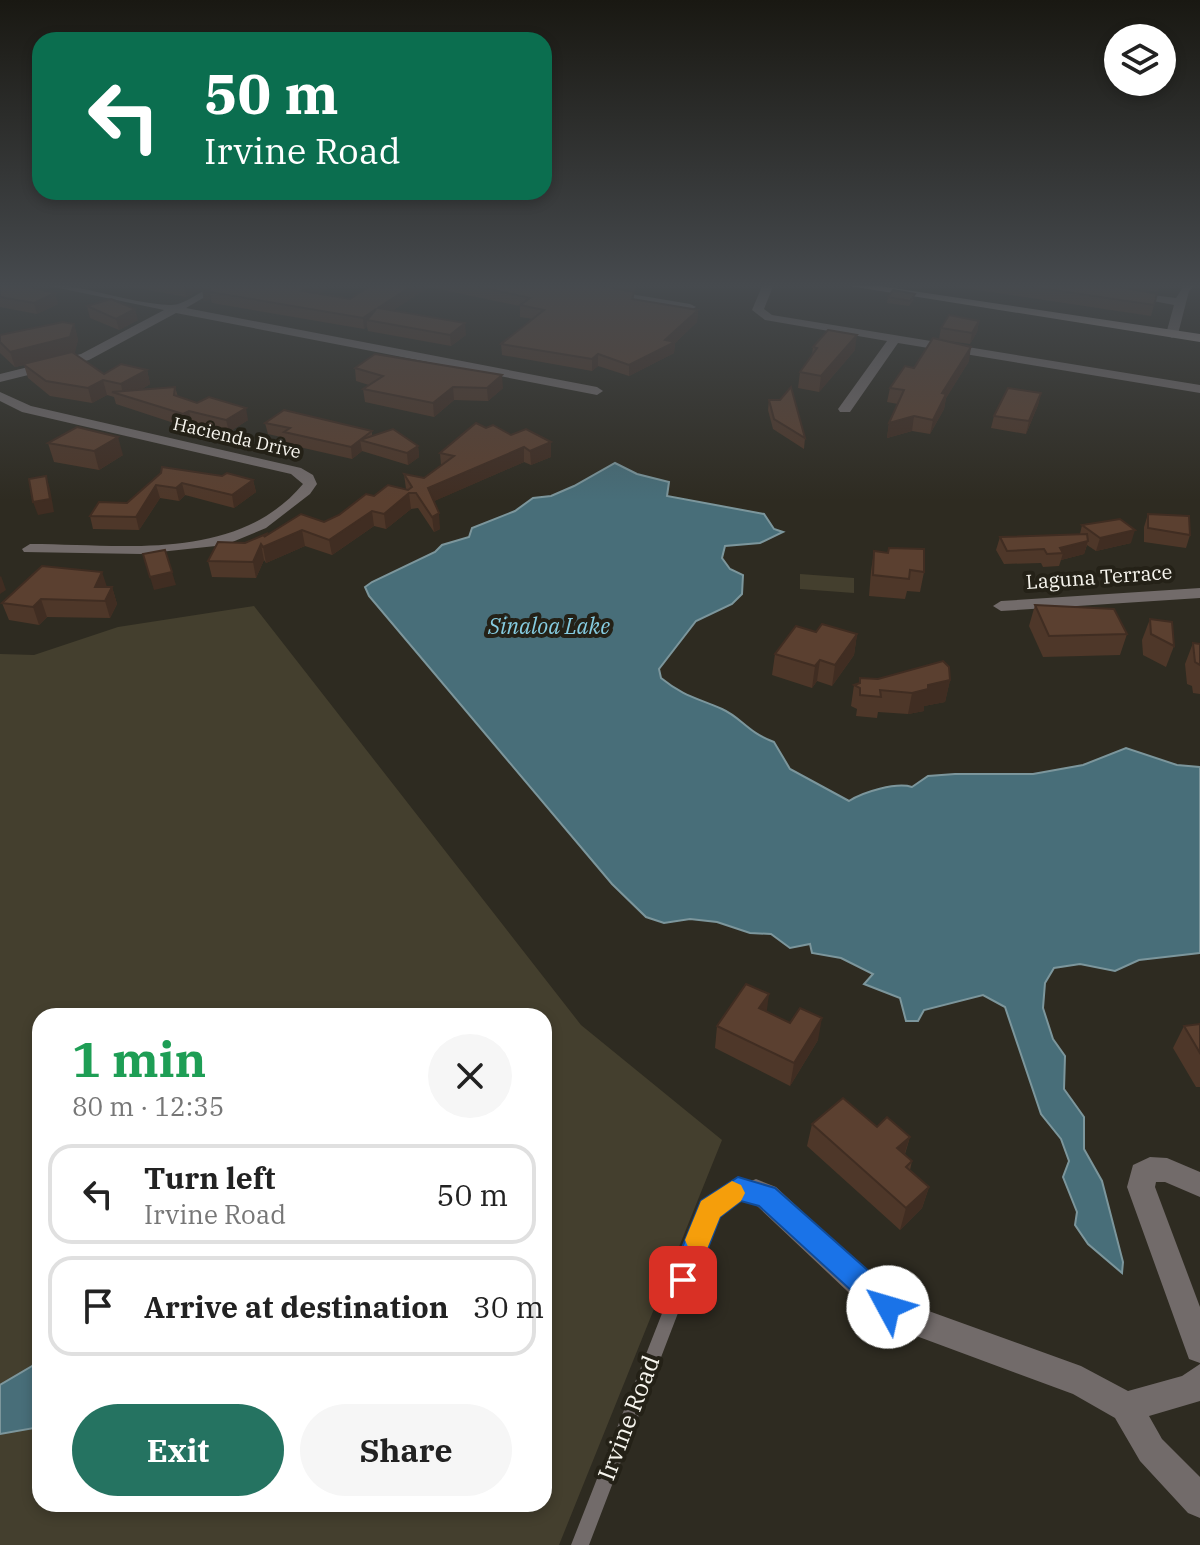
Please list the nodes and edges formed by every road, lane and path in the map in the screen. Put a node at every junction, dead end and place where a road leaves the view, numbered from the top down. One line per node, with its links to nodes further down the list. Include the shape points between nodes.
1 (87, 356): 5 (street)
2 (418, 356): 7 (street)
3 (883, 356): 9 (street)
4 (999, 356): 6 (street)
5 (0, 378)
6 (1200, 389)
7 (597, 391)
8 (0, 396): 10 (street, Hacienda Drive, via 27,409 296,471 310,484 257,528 228,540)
9 (845, 409)
10 (30, 549)
11 (1200, 593): 12 (street, Laguna Terrace)
12 (1001, 606)
13 (1200, 1185): 15 (street, via 1167,1170 1150,1169 1143,1174 1141,1187)
14 (756, 1192): 17 (street, Irvine Road, via 903,1317 1081,1382); 19 (lane, Irvine Road, via 738,1189 710,1209)
15 (1200, 1348)
16 (1200, 1380): 17 (street, via 1191,1389)
17 (1126, 1407): 18 (street, via 1151,1450)
18 (1200, 1501)
19 (580, 1545)

